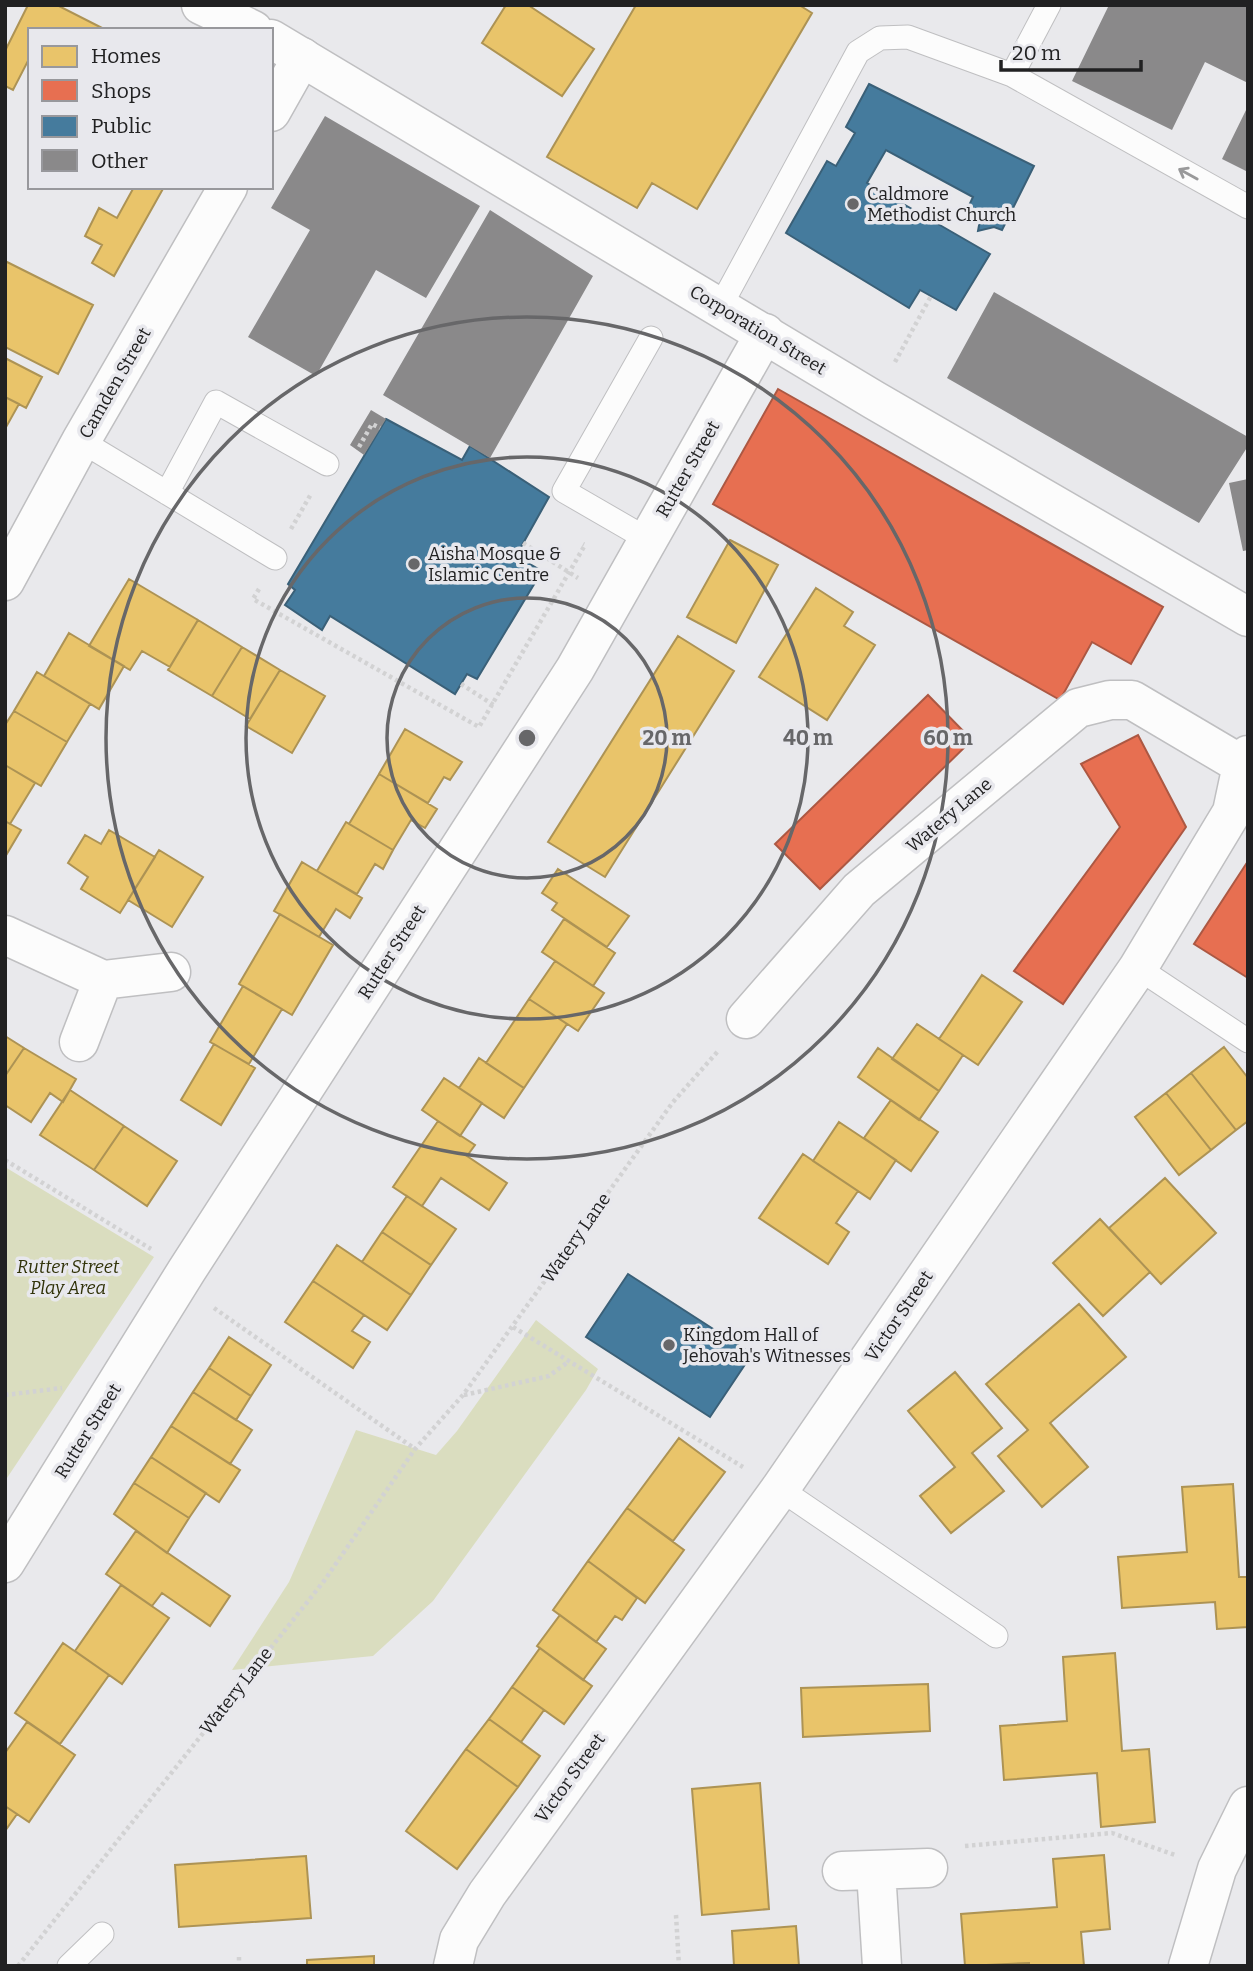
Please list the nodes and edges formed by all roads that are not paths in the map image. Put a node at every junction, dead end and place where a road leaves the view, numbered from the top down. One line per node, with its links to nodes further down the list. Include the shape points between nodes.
1 (201, 5): 3 (street)
2 (1049, 5): 5 (lane)
3 (249, 28)
4 (286, 48): 6 (street); 9 (street, Corporation Street)
5 (1012, 75): 8 (lane, one-way to 5); 9 (lane, via 908,37 880,38 858,52)
6 (273, 103)
7 (227, 189): 12 (street, Camden Street)
8 (1248, 207)
9 (720, 307): 10 (street, Corporation Street)
10 (765, 333): 15 (street, Rutter Street); 18 (street, Corporation Street)
11 (651, 338): 15 (lane, via 564,491)
12 (81, 441): 14 (lane); 17 (street, Camden Street)
13 (327, 464): 14 (lane, via 216,402)
14 (167, 493): 16 (lane)
15 (647, 539): 28 (street, Rutter Street, via 575,669 183,1277)
16 (275, 558)
17 (5, 581)
18 (1248, 617)
19 (1245, 760): 21 (street, Victor Street, via 1232,812); 24 (street, Watery Lane, via 1132,700 1078,708 859,890)
20 (5, 935): 23 (street)
21 (1138, 968): 25 (lane); 27 (street, Victor Street)
22 (172, 972): 23 (street)
23 (103, 980): 26 (street)
24 (746, 1019)
25 (1248, 1041)
26 (79, 1042)
27 (780, 1489): 29 (lane); 34 (street, Victor Street, via 487,1894 459,1940)
28 (5, 1563)
29 (996, 1636)
30 (1248, 1806): 36 (street, via 1217,1869)
31 (928, 1868): 35 (street, via 859,1871)
32 (102, 1934): 33 (lane)
33 (69, 1966)
34 (453, 1966)
35 (882, 1966)
36 (1188, 1966)

